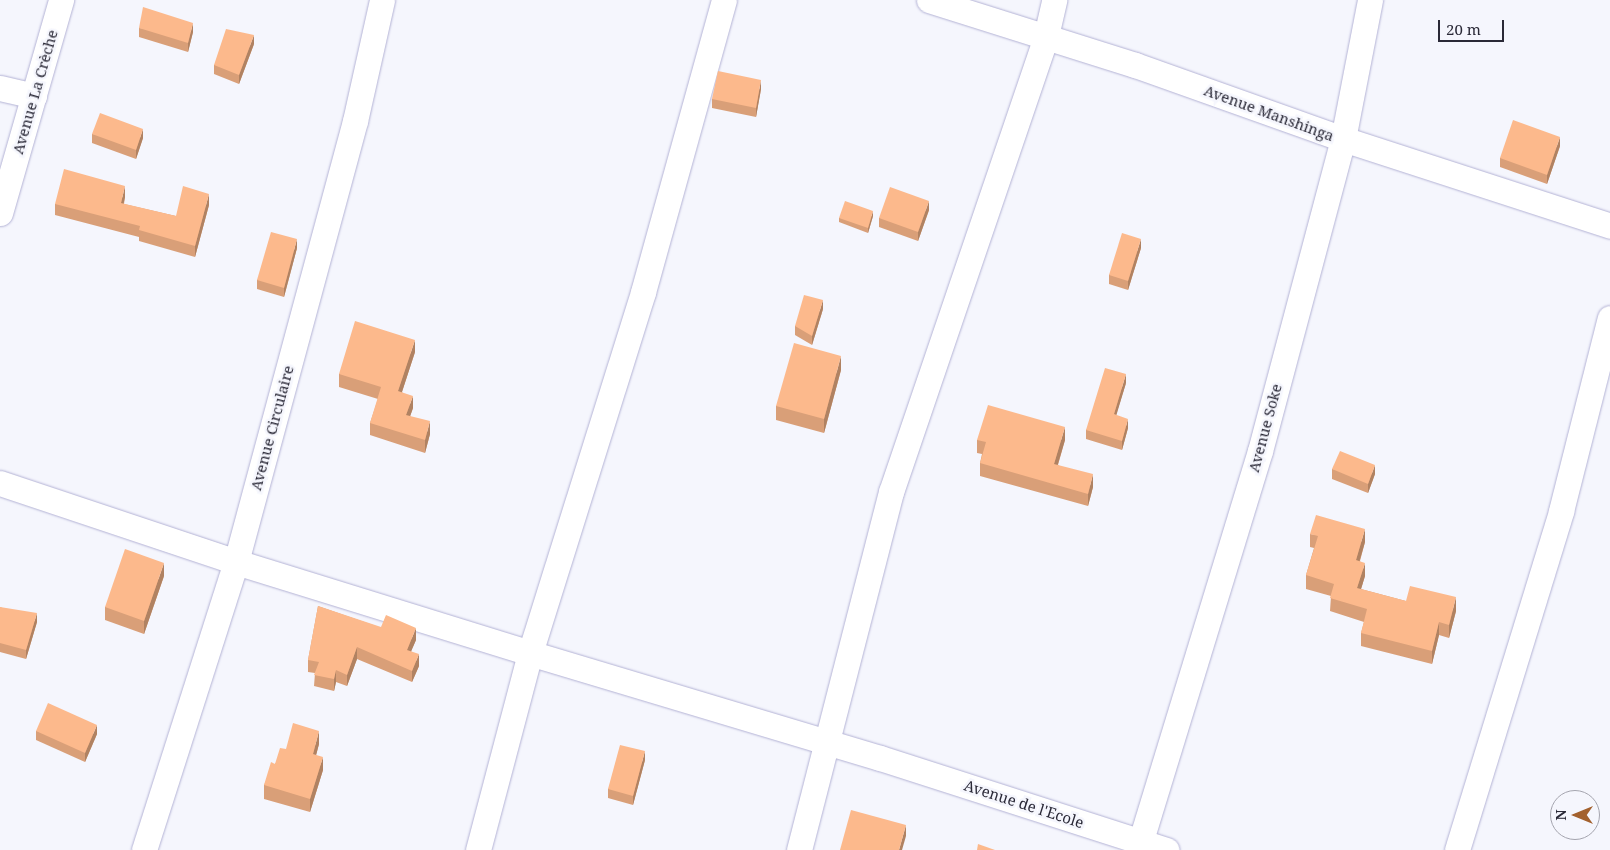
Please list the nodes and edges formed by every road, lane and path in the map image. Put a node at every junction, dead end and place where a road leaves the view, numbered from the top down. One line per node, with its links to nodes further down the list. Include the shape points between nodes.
1 (61, 0): 9 (street, Avenue La Crèche)
2 (382, 0): 15 (street, Avenue Circulaire, via 355,122)
3 (724, 0): 16 (street, via 643,292)
4 (929, 0): 7 (street, Avenue Manshinga)
5 (1054, 0): 7 (street)
6 (1370, 0): 10 (street, Avenue Soke)
7 (1046, 36): 10 (street, Avenue Manshinga); 17 (street, via 891,492)
8 (0, 88): 9 (street)
9 (34, 96): 11 (street, Avenue La Crèche)
10 (1343, 139): 12 (street, Avenue Manshinga); 18 (street, Avenue Soke, via 1260,451)
11 (0, 213)
12 (1610, 226)
13 (1610, 318): 23 (street, via 1561,511)
14 (0, 484): 15 (street, Avenue de l'Ecole)
15 (236, 562): 16 (street, Avenue de l'Ecole); 19 (street, Avenue Circulaire)
16 (530, 654): 17 (street, Avenue de l'Ecole); 20 (street)
17 (828, 742): 18 (street, Avenue de l'Ecole); 21 (street)
18 (1139, 845): 22 (street, Avenue de l'Ecole)
19 (144, 850)
20 (478, 850)
21 (799, 850)
22 (1167, 850)
23 (1457, 850)

